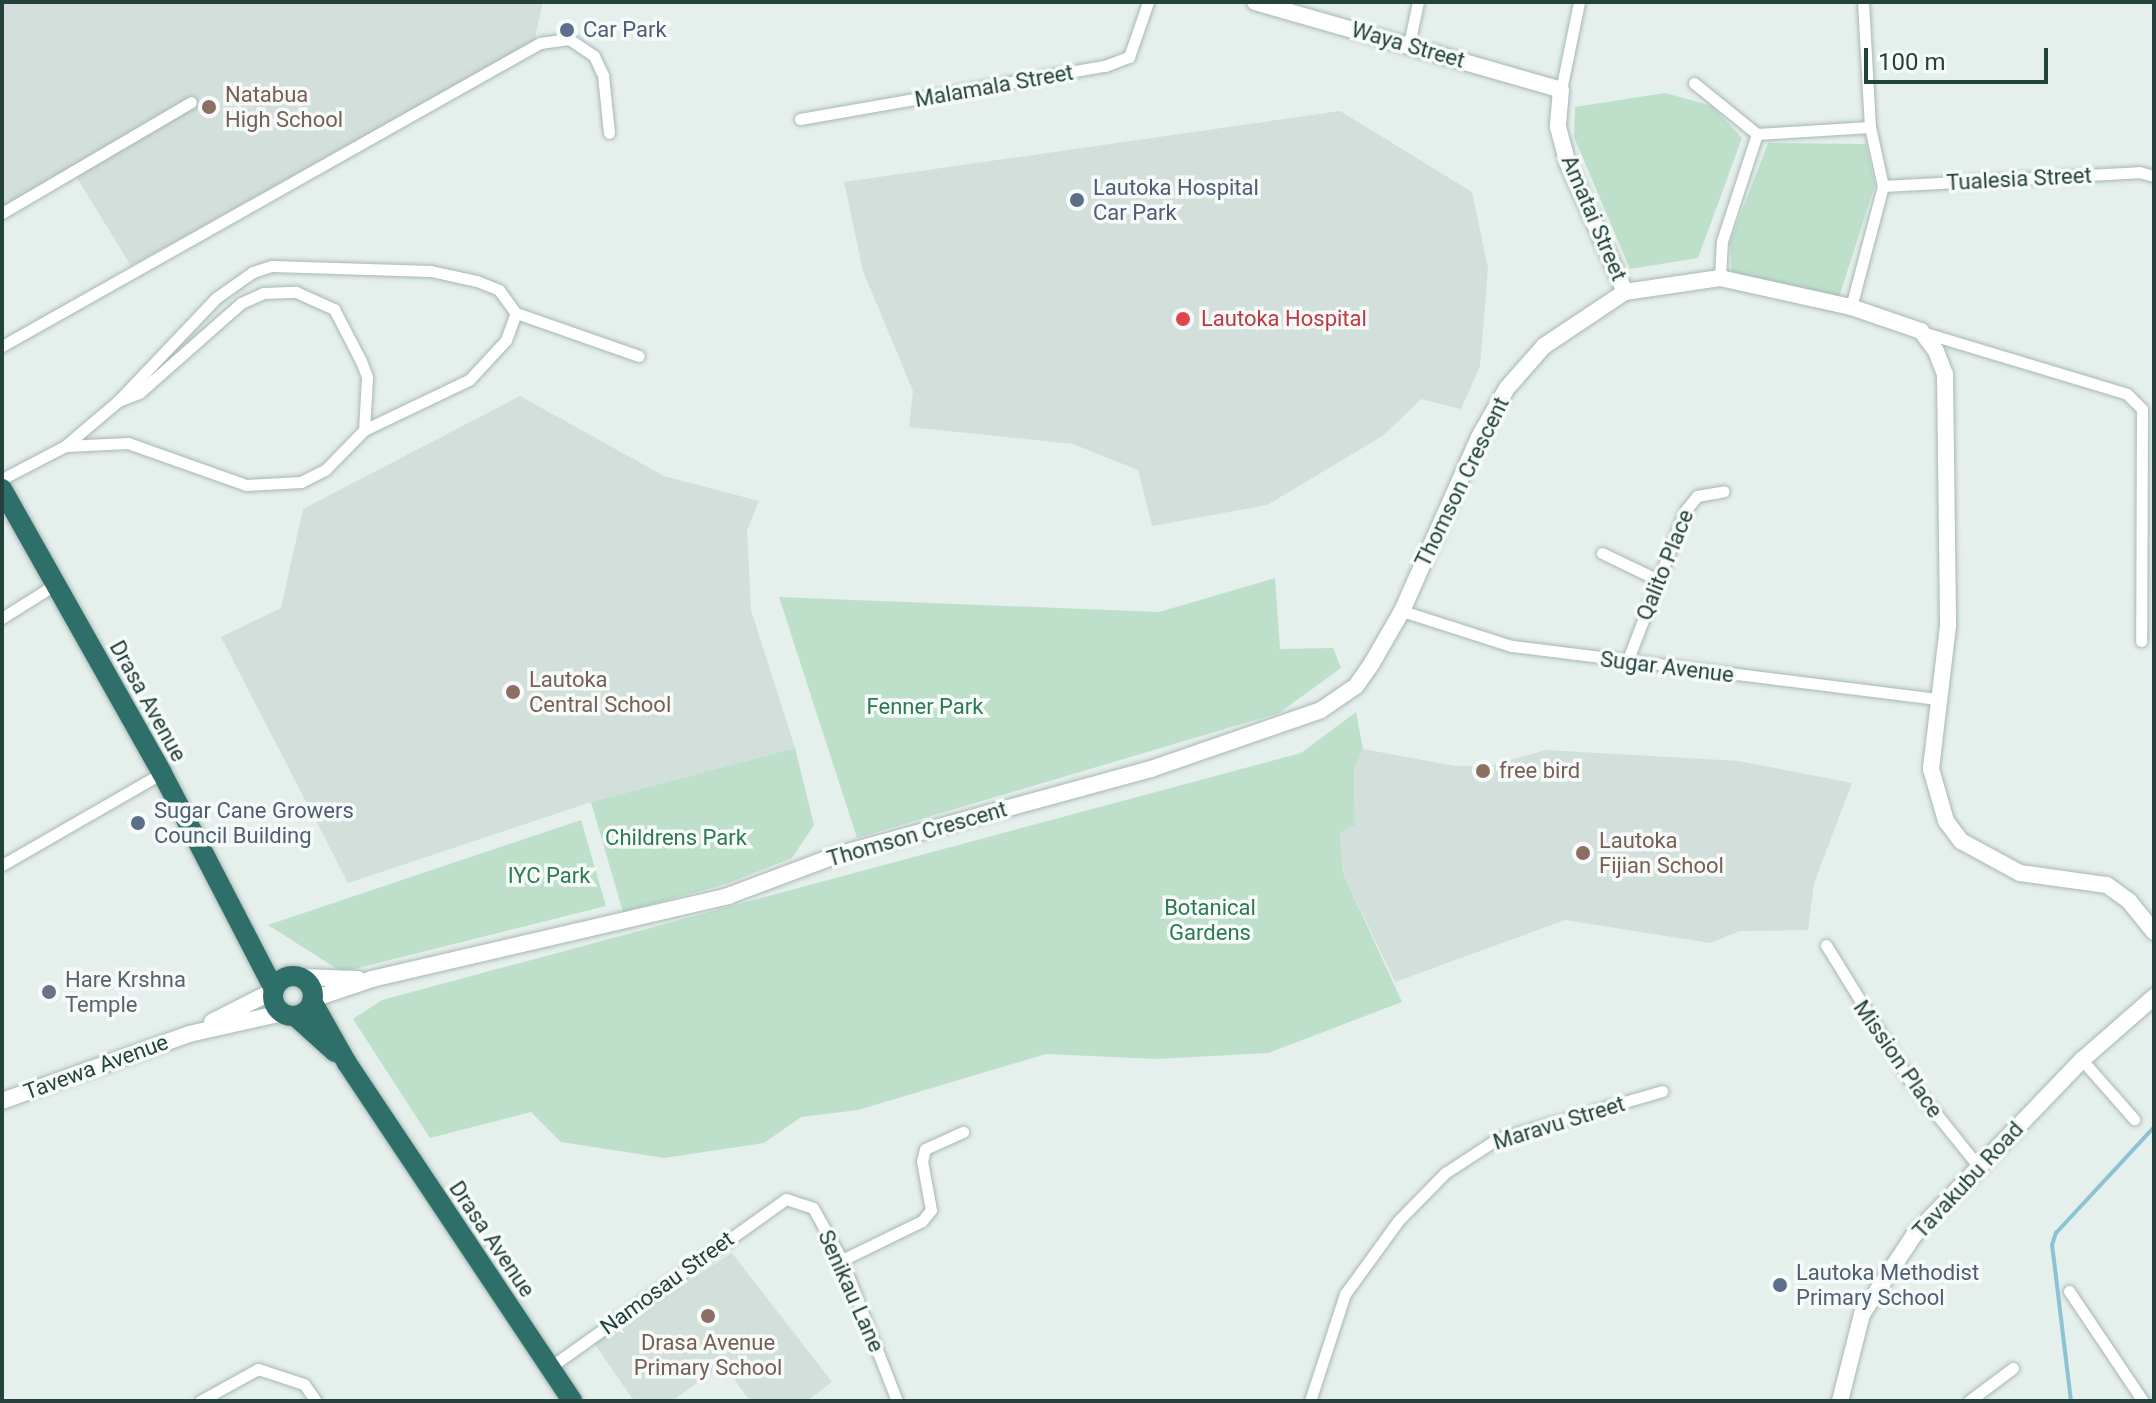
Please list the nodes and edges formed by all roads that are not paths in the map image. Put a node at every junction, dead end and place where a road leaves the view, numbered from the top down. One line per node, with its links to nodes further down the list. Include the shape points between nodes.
1 (1148, 2): 10 (street, Malamala Street, via 1129,57 1105,66)
2 (1255, 2): 6 (main road, Waya Street)
3 (1418, 2): 6 (street)
4 (1579, 2): 8 (street, Amatai Street)
5 (1863, 2): 11 (street)
6 (1409, 44): 8 (main road, Waya Street)
7 (1694, 83): 13 (street)
8 (1561, 90): 18 (main road, Amatai Street, via 1558,127 1568,164)
9 (191, 102): 16 (street)
10 (800, 119)
11 (1870, 127): 13 (street); 15 (street)
12 (609, 133): 22 (street, via 603,75 594,56 569,39 540,43)
13 (1757, 134): 17 (street, via 1722,241)
14 (2154, 176): 15 (street, Tualesia Street, via 2139,172)
15 (1883, 186): 19 (street)
16 (2, 213)
17 (1720, 278): 18 (main road, Thomson Crescent); 19 (main road, Thomson Crescent)
18 (1625, 292): 34 (main road, Thomson Crescent, via 1544,346 1507,388 1479,437)
19 (1851, 307): 21 (main road, Thomson Crescent)
20 (516, 313): 23 (street); 24 (street, via 499,290 431,271 272,266 253,272 216,298); 26 (street, via 506,340 469,380)
21 (1921, 331): 25 (street, via 2127,394); 38 (main road, via 1945,374 1948,626)
22 (2, 346)
23 (639, 356)
24 (118, 401): 26 (street, via 139,393 241,303 263,293 296,292 334,309 361,361 367,377); 27 (street)
25 (2149, 426): 36 (street)
26 (364, 430): 27 (street, via 326,469 301,482 273,486 246,485 128,443)
27 (65, 446): 28 (street)
28 (2, 479)
29 (2, 489): 33 (highway, Drasa Avenue)
30 (1724, 491): 32 (street, Qalito Place, via 1691,501)
31 (1602, 553): 32 (street)
32 (1658, 580): 37 (street, Qalito Place)
33 (56, 584): 35 (street); 39 (highway, Drasa Avenue)
34 (1402, 611): 37 (street, Sugar Avenue, via 1480,639); 45 (main road, Thomson Crescent, via 1356,686 1295,722 1151,769 840,854 728,896)
35 (2, 618)
36 (2141, 641)
37 (1627, 662): 38 (street, Sugar Avenue)
38 (1938, 699): 41 (main road, via 1931,769 1946,821 1961,841 2020,873 2107,885 2129,901)
39 (162, 773): 40 (street); 42 (highway, Drasa Avenue)
40 (2, 865)
41 (2154, 932)
42 (249, 938): 44 (highway, Drasa Avenue); 46 (highway, Drasa Avenue)
43 (1826, 945): 57 (street, Mission Place, via 1910,1081)
44 (298, 977): 45 (main road, Thomson Crescent); 46 (highway, via 282,979); 48 (highway, via 310,986)
45 (372, 979): 48 (main road, Thomson Crescent)
46 (274, 990): 49 (highway); 50 (main road, Tavewa Avenue)
47 (2154, 997): 51 (main road, Tavakubu Road)
48 (312, 1000): 49 (highway); 52 (highway, Drasa Avenue)
49 (288, 1015): 50 (main road, Tavewa Avenue); 52 (highway, Drasa Avenue)
50 (189, 1034): 54 (main road, Tavewa Avenue)
51 (2082, 1060): 55 (street); 57 (main road, Tavakubu Road)
52 (347, 1063): 61 (highway, Drasa Avenue)
53 (1662, 1091): 67 (street, Maravu Street, via 1497,1139 1445,1173 1398,1221 1345,1294)
54 (2, 1101)
55 (2134, 1119)
56 (963, 1132): 59 (street, via 925,1149 931,1210 922,1221)
57 (1979, 1167): 68 (main road, Tavakubu Road, via 1914,1235 1862,1314)
58 (786, 1199): 59 (street, Senikau Lane, via 813,1208); 61 (street, Namosau Street)
59 (842, 1260): 66 (street, Senikau Lane)
60 (2069, 1291): 70 (street)
61 (549, 1368): 65 (highway, Drasa Avenue)
62 (2013, 1368): 69 (street)
63 (200, 1401): 64 (street, via 258,1369 304,1384)
64 (316, 1401)
65 (572, 1401)
66 (897, 1401)
67 (1310, 1401)
68 (1840, 1401)
69 (1969, 1401)
70 (2143, 1401)

